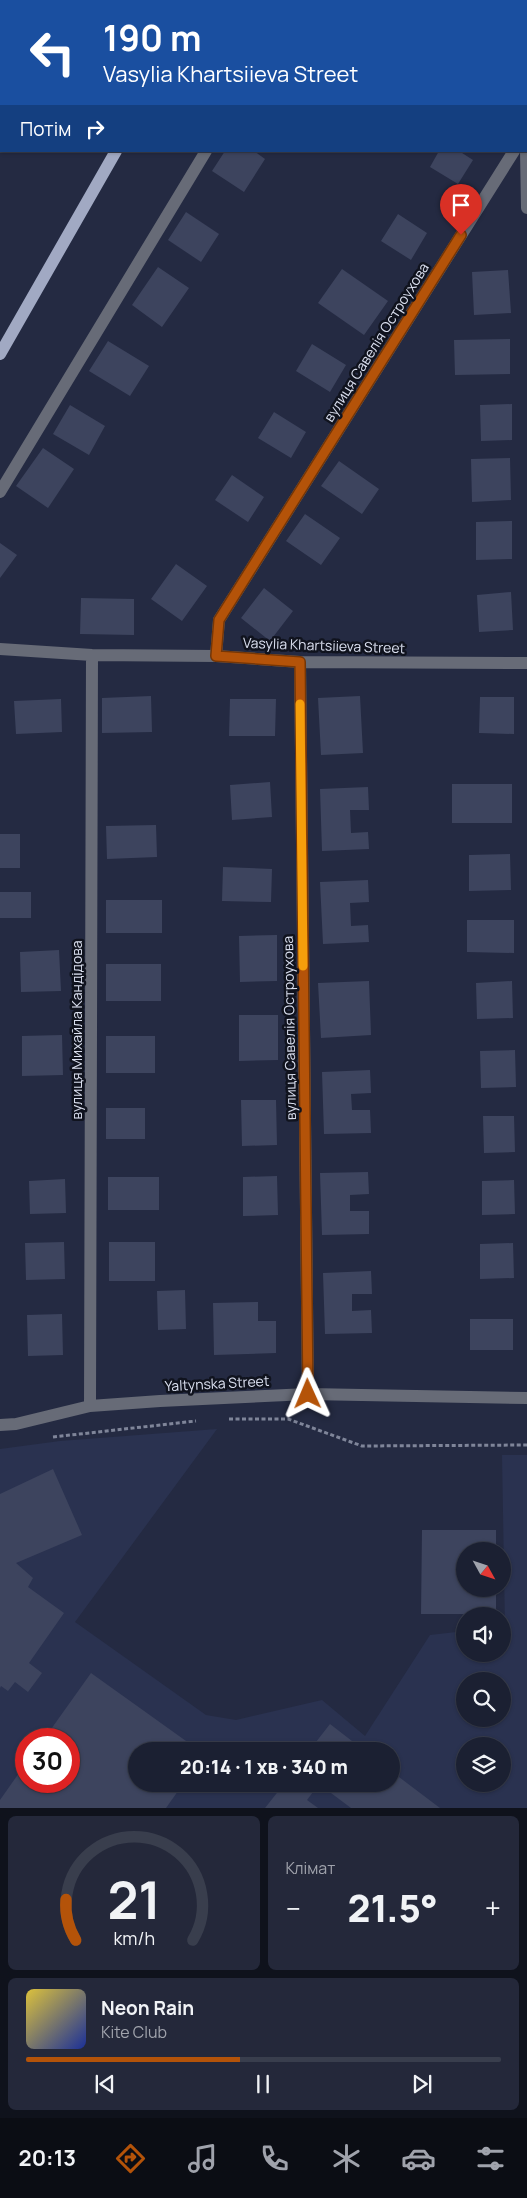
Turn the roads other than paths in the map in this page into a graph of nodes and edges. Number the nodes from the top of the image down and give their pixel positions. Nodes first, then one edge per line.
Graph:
1 (115, 152) edge
2 (205, 152) edge
3 (513, 152) edge
4 (526, 152) edge
5 (527, 208) edge
6 (0, 354) edge
7 (0, 492) edge
8 (0, 649) edge
9 (92, 655) junction
10 (216, 656) junction
11 (300, 662) junction
12 (527, 663) edge
13 (308, 1394) junction
14 (527, 1398) edge
15 (90, 1406) junction
16 (0, 1424) edge

1 - 6 main road
2 - 7 street
3 - 10 street, вулиця Савелія Остроухова
4 - 5 street
8 - 9 street, Vasylia Khartsiieva Street
9 - 10 street, Vasylia Khartsiieva Street
9 - 15 street, вулиця Михайла Кандідова
10 - 11 street, Vasylia Khartsiieva Street
11 - 12 street, Vasylia Khartsiieva Street
11 - 13 street, вулиця Савелія Остроухова
13 - 14 street, Yaltynska Street
13 - 15 street, Yaltynska Street
15 - 16 street, Yaltynska Street

